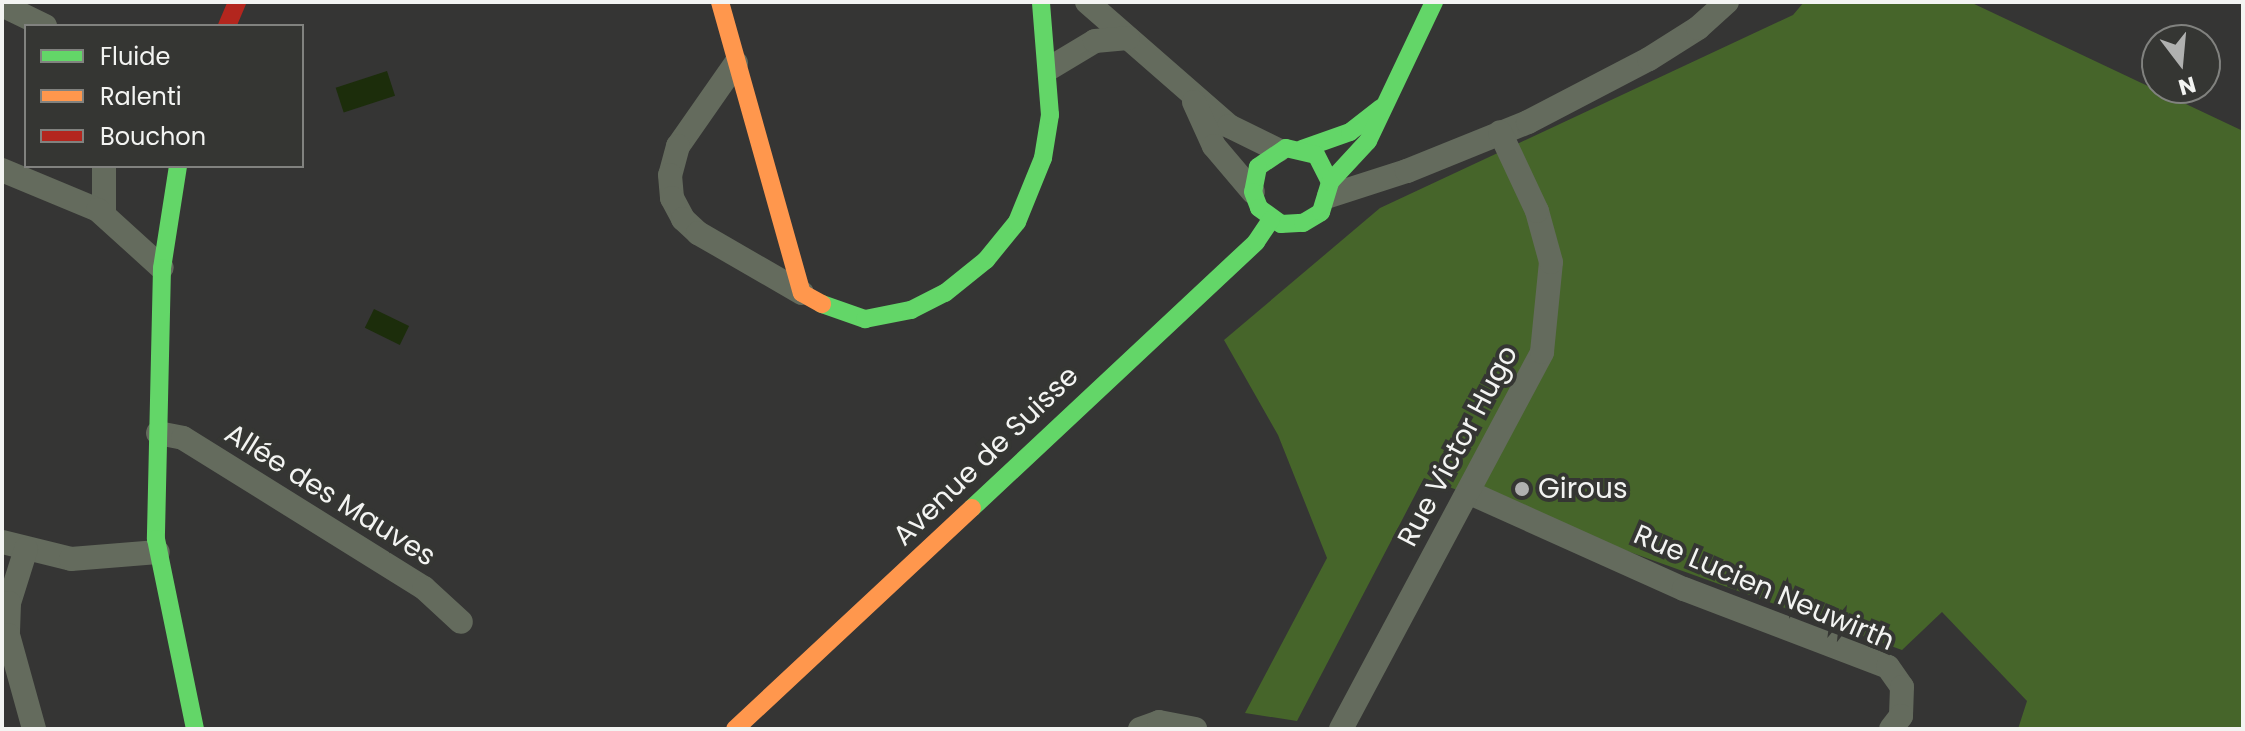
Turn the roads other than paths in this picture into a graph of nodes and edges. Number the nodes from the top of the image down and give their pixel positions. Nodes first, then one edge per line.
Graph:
1 (237, 2) edge
2 (720, 2) edge
3 (1041, 2) edge
4 (1087, 2) edge
5 (1434, 2) edge
6 (1727, 2) edge
7 (2, 5) edge
8 (41, 24) edge
9 (228, 24) edge
10 (1128, 38) junction
11 (736, 63) junction
12 (1050, 68) junction
13 (1191, 96) junction
14 (1384, 106) junction
15 (1500, 132) junction
16 (1290, 149) junction
17 (104, 168) edge
18 (178, 168) edge
19 (2, 170) edge
20 (1330, 189) junction
21 (1253, 192) junction
22 (104, 214) junction
23 (1271, 220) junction
24 (162, 268) junction
25 (802, 293) junction
26 (158, 442) junction
27 (1470, 493) junction
28 (2, 542) edge
29 (141, 546) junction
30 (26, 549) junction
31 (149, 607) dead end
32 (461, 622) dead end
33 (183, 677) junction
34 (34, 729) edge
35 (195, 729) edge
36 (735, 729) edge
37 (1140, 729) edge
38 (1195, 729) edge
39 (1341, 729) edge
40 (1891, 729) edge

1 - 9 street
2 - 11 street
3 - 12 street
4 - 10 street
5 - 14 street
6 - 15 street
7 - 8 street
10 - 12 street
10 - 13 street
11 - 25 street
11 - 25 street
12 - 25 street
13 - 16 street
13 - 21 street
14 - 16 street
14 - 20 street
15 - 20 street
15 - 27 street, Rue Victor Hugo
16 - 20 street
16 - 21 street
17 - 22 street
18 - 24 street
19 - 22 street
20 - 23 street
21 - 23 street
22 - 24 street
23 - 36 street, Avenue de Suisse
24 - 26 street
26 - 29 street
26 - 29 street
26 - 32 street, Allée des Mauves
27 - 39 street, Rue Victor Hugo
27 - 40 street, Rue Lucien Neuwirth
28 - 30 street
29 - 30 street
29 - 33 street
30 - 34 street
31 - 33 street
33 - 35 street
37 - 38 street

